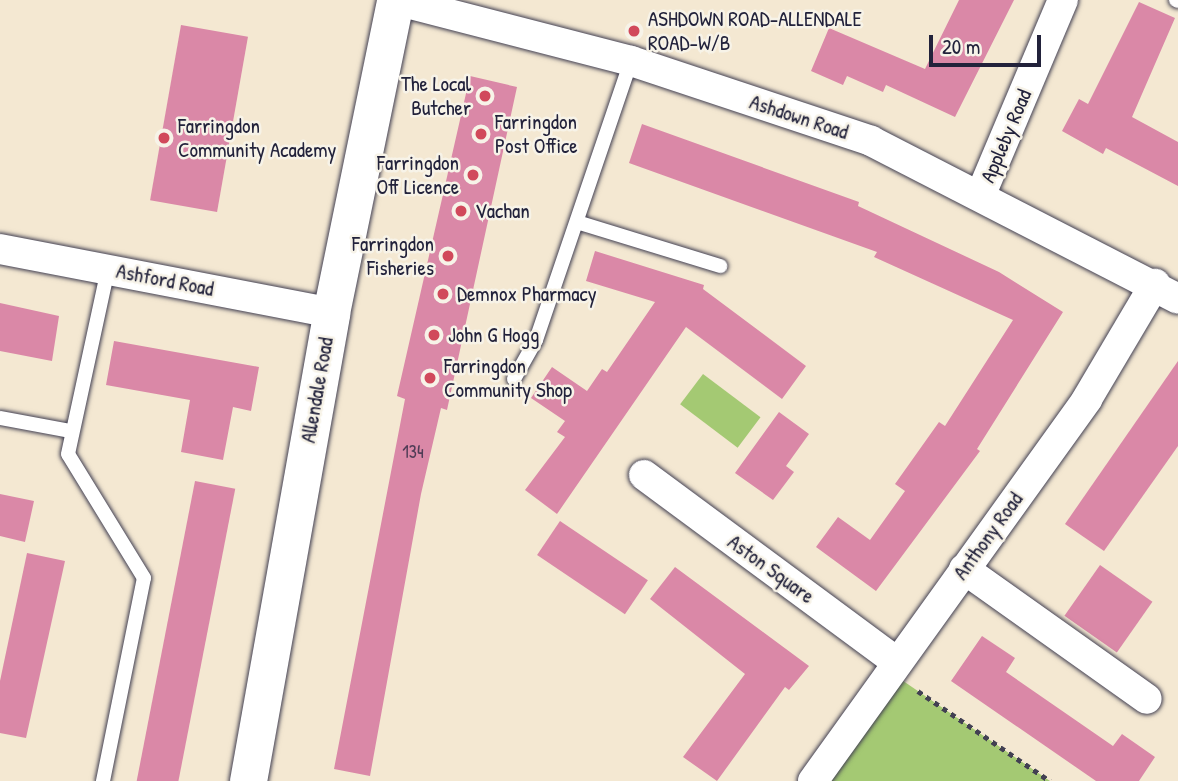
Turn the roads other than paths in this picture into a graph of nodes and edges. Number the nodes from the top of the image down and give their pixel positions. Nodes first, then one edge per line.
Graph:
1 (395, 0) edge
2 (1063, 0) edge
3 (631, 61) junction
4 (981, 194) junction
5 (577, 222) junction
6 (0, 249) edge
7 (720, 266) dead end
8 (108, 269) junction
9 (1166, 292) edge
10 (331, 313) junction
11 (513, 379) dead end
12 (0, 418) edge
13 (71, 431) junction
14 (644, 475) dead end
15 (964, 569) junction
16 (893, 667) junction
17 (1147, 699) dead end
18 (103, 781) edge
19 (248, 781) edge
20 (813, 781) edge

1 - 3 street, Ashdown Road
1 - 10 street, Allendale Road
2 - 4 street, Appleby Road
3 - 4 street, Ashdown Road
3 - 5 lane
4 - 9 street, Ashdown Road
5 - 7 lane
5 - 11 lane
6 - 8 street, Ashford Road
8 - 10 street, Ashford Road
8 - 13 lane
9 - 15 street, Anthony Road
10 - 19 street, Allendale Road
12 - 13 lane
13 - 18 lane
14 - 16 street, Aston Square
15 - 16 street, Anthony Road
15 - 17 street
16 - 20 street, Anthony Road

